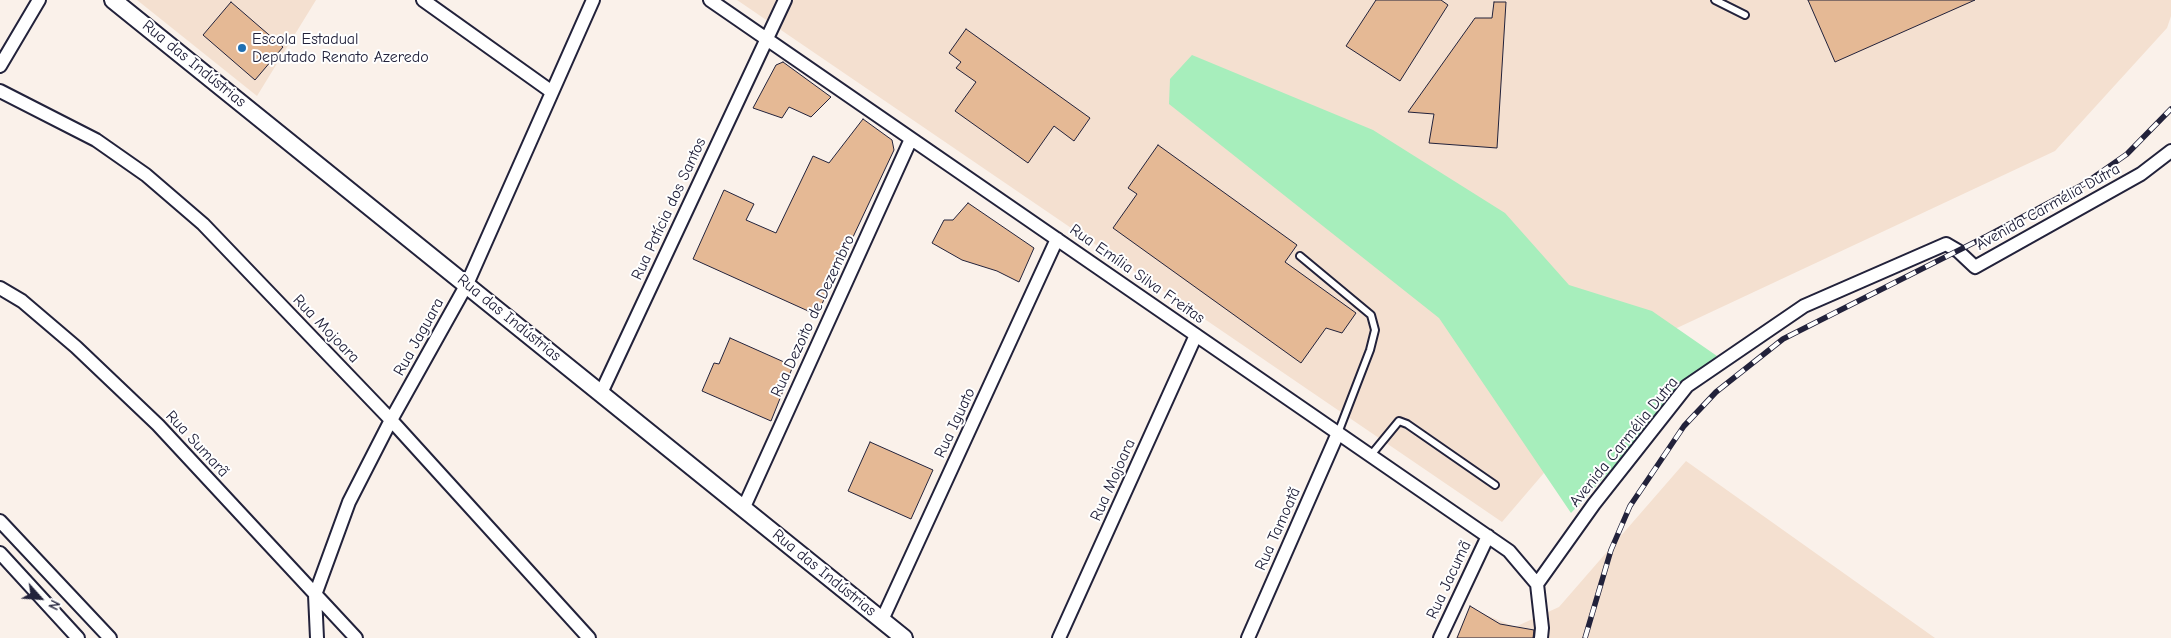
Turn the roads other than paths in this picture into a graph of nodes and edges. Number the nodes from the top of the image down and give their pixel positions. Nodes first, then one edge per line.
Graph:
1 (39, 0) edge
2 (113, 0) edge
3 (423, 0) edge
4 (593, 0) edge
5 (710, 0) edge
6 (786, 0) edge
7 (1715, 0) edge
8 (1745, 15) dead end
9 (766, 38) junction
10 (0, 66) edge
11 (0, 91) edge
12 (552, 92) junction
13 (911, 138) junction
14 (2171, 151) edge
15 (1056, 238) junction
16 (1300, 256) dead end
17 (467, 284) junction
18 (0, 288) edge
19 (1196, 335) junction
20 (601, 392) junction
21 (390, 420) junction
22 (1338, 433) junction
23 (1371, 455) junction
24 (1495, 485) dead end
25 (744, 507) junction
26 (0, 521) edge
27 (1488, 536) junction
28 (0, 553) edge
29 (1537, 584) junction
30 (315, 595) junction
31 (882, 620) junction
32 (78, 638) edge
33 (110, 638) edge
34 (317, 638) edge
35 (356, 638) edge
36 (589, 638) edge
37 (904, 638) edge
38 (1059, 638) edge
39 (1248, 638) edge
40 (1440, 638) edge
41 (1541, 638) edge

1 - 10 street
2 - 17 street, Rua das Indústrias
3 - 12 street
4 - 12 street, Rua Jaguara
5 - 9 street, Rua Emília Silva Freitas
6 - 9 street, Rua Patícia dos Santos
7 - 8 lane
9 - 13 street, Rua Emília Silva Freitas
9 - 20 street, Rua Patícia dos Santos
11 - 21 street, Rua Mojoara
12 - 17 street, Rua Jaguara
13 - 15 street, Rua Emília Silva Freitas
13 - 25 street, Rua Dezoito de Dezembro
14 - 29 street, Avenida Carmélia Dutra
15 - 19 street, Rua Emília Silva Freitas
15 - 31 street, Rua Iguato
16 - 22 lane
17 - 20 street, Rua das Indústrias
17 - 21 street, Rua Jaguara
18 - 30 street, Rua Sumarã
19 - 22 street, Rua Emília Silva Freitas
19 - 38 street, Rua Mojoara
20 - 25 street, Rua das Indústrias
21 - 30 street, Rua Jaguara
21 - 36 street, Rua Mojoara
22 - 23 street, Rua Emília Silva Freitas
22 - 39 street, Rua Tamoatã
23 - 24 lane
23 - 27 street, Rua Emília Silva Freitas
25 - 31 street, Rua das Indústrias
26 - 33 street
27 - 29 street, Rua Emília Silva Freitas
27 - 40 street, Rua Jacumã
28 - 32 street
29 - 41 street
30 - 34 street, Rua Jaguara
30 - 35 street, Rua Sumarã
31 - 37 street, Rua das Indústrias

